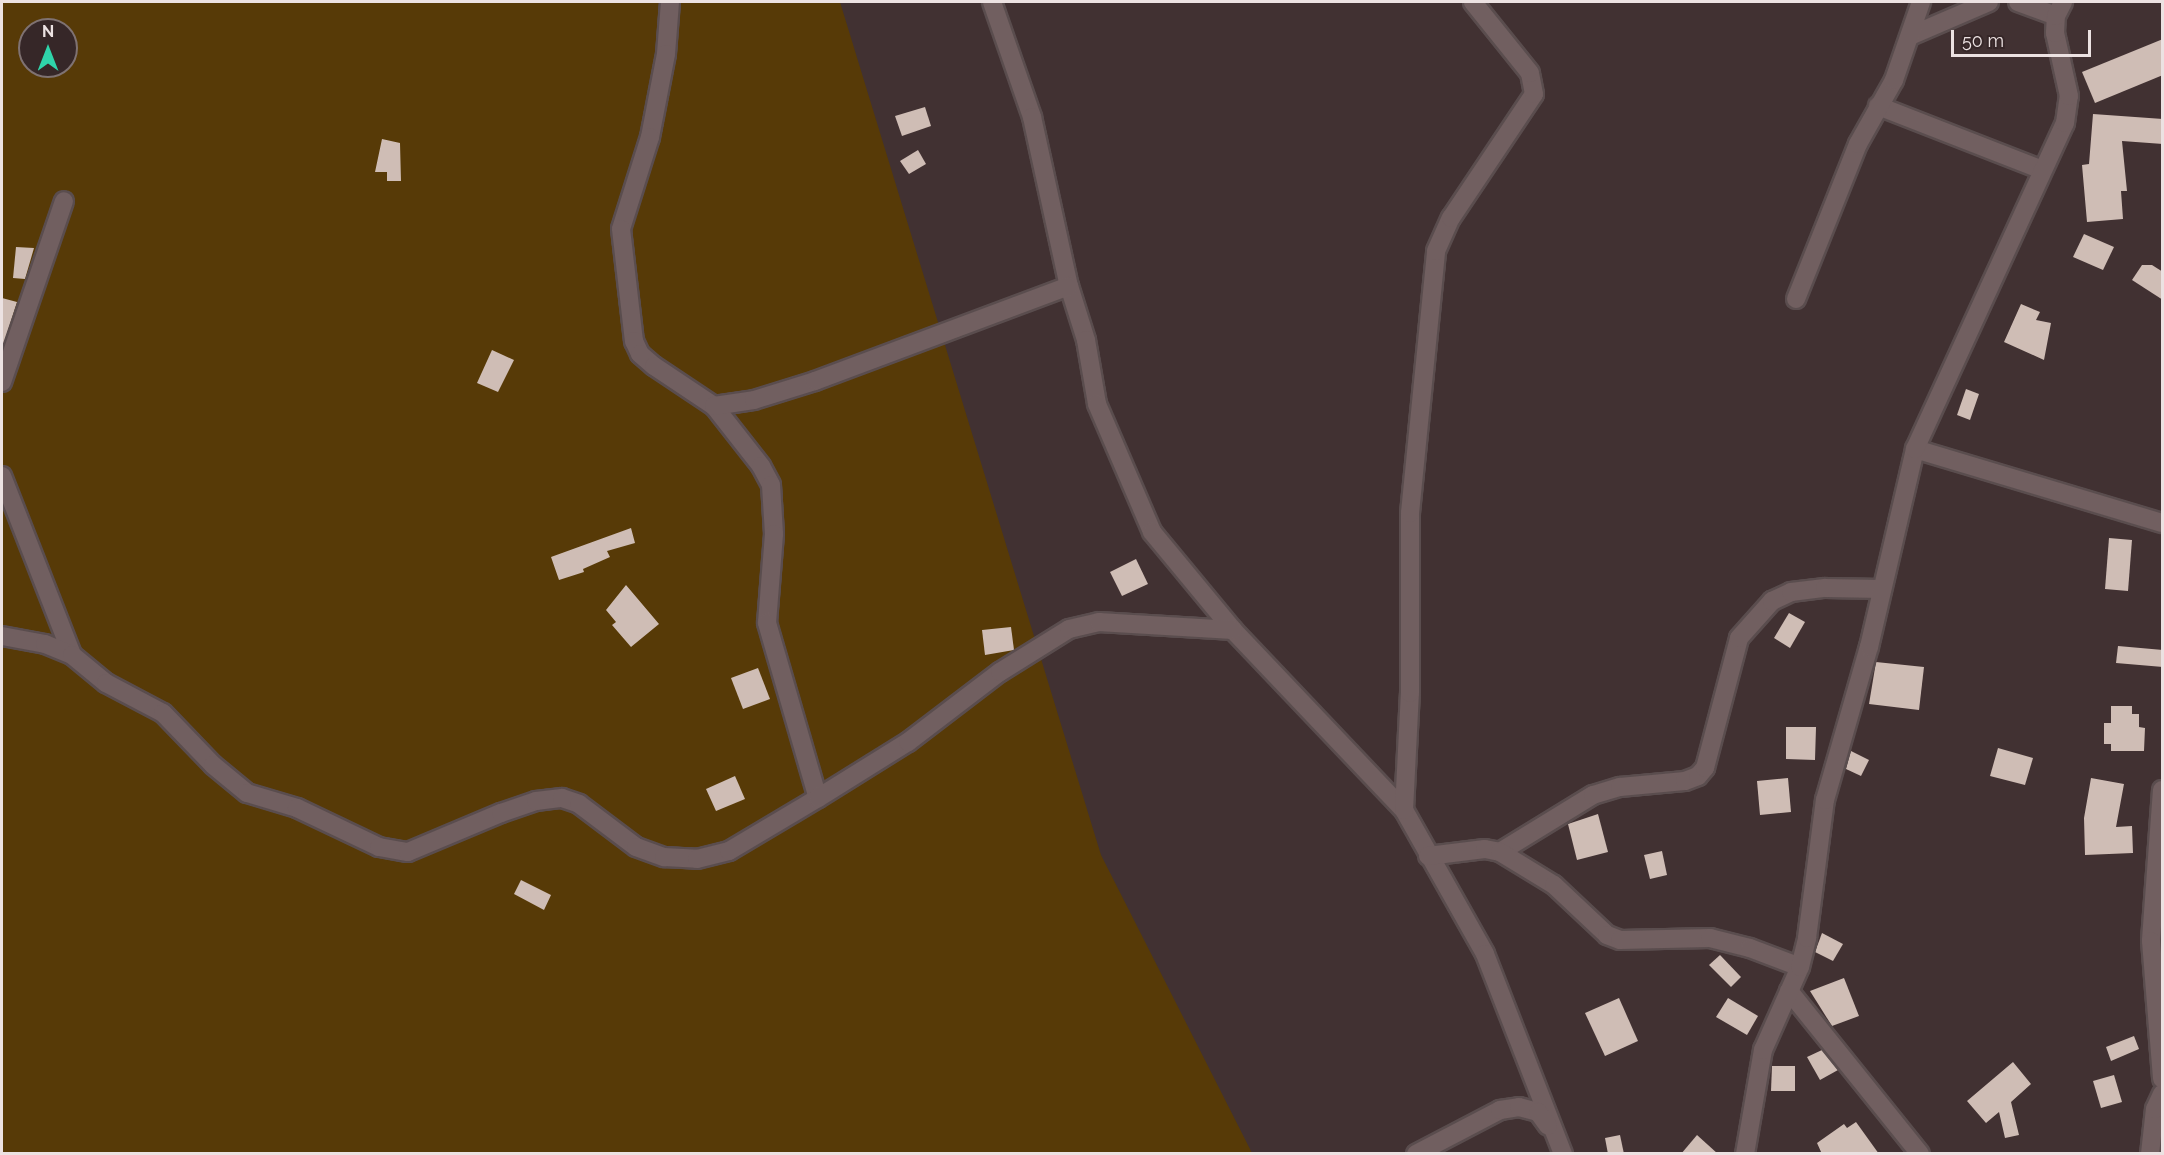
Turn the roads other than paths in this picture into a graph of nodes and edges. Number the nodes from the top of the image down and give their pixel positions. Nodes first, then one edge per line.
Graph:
1 (670, 2) edge
2 (992, 2) edge
3 (1473, 2) edge
4 (1921, 2) edge
5 (1989, 2) edge
6 (2018, 2) edge
7 (2060, 9) edge
8 (1910, 36) junction
9 (1878, 106) junction
10 (2042, 170) junction
11 (64, 201) dead end
12 (1069, 286) junction
13 (1796, 299) dead end
14 (2, 382) edge
15 (714, 406) junction
16 (1915, 449) junction
17 (2, 476) edge
18 (2163, 523) edge
19 (1882, 589) junction
20 (1233, 630) junction
21 (2, 636) edge
22 (72, 655) junction
23 (2163, 790) edge
24 (818, 798) junction
25 (1404, 810) junction
26 (1500, 852) junction
27 (1428, 856) junction
28 (1800, 967) junction
29 (1789, 991) junction
30 (2163, 1079) edge
31 (2163, 1094) edge
32 (1553, 1132) junction
33 (1416, 1154) edge
34 (1563, 1154) edge
35 (1745, 1154) edge
36 (1920, 1154) edge
37 (2150, 1154) edge

1 - 15 street
2 - 12 street
3 - 25 street
4 - 8 street
5 - 8 street
6 - 7 street
7 - 10 street
8 - 9 street
9 - 10 street
9 - 13 street
10 - 16 street
11 - 14 street
12 - 15 street
12 - 20 street
15 - 24 street
16 - 18 street
16 - 19 street
17 - 22 street
19 - 26 street
19 - 28 street
20 - 24 street
20 - 25 street
21 - 22 street
22 - 24 street
23 - 30 street
25 - 27 street
26 - 27 street
26 - 28 street
27 - 32 street
28 - 29 street
29 - 35 street
29 - 36 street
31 - 37 street
32 - 33 street
32 - 34 street

